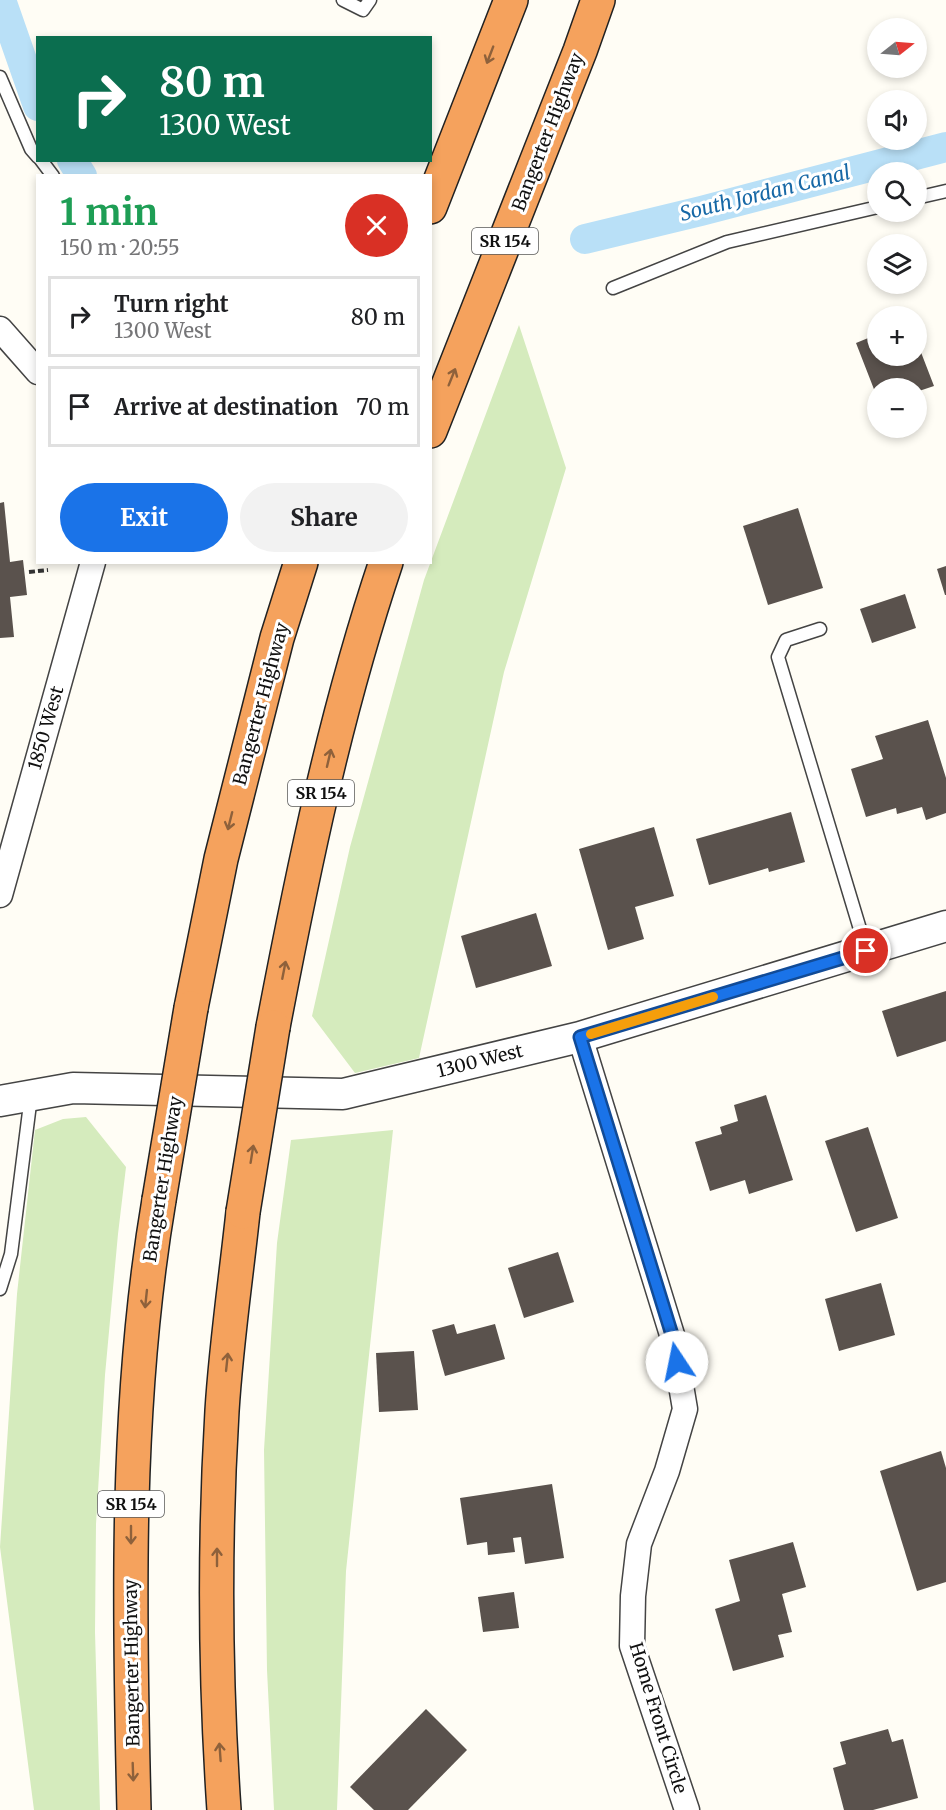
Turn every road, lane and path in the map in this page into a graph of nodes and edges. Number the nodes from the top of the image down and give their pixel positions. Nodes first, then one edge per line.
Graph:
1 (343, 0) edge
2 (370, 0) edge
3 (511, 0) edge
4 (598, 0) edge
5 (605, 0) edge
6 (580, 51) junction
7 (0, 77) edge
8 (36, 155) edge
9 (946, 191) edge
10 (927, 195) edge
11 (432, 202) edge
12 (867, 210) edge
13 (613, 288) dead end
14 (0, 329) edge
15 (36, 370) edge
16 (432, 426) edge
17 (92, 564) edge
18 (300, 564) edge
19 (385, 564) edge
20 (48, 570) dead end
21 (28, 572) dead end
22 (820, 629) dead end
23 (0, 895) edge
24 (946, 926) edge
25 (866, 951) junction
26 (580, 1037) junction
27 (31, 1095) junction
28 (0, 1101) edge
29 (0, 1289) edge
30 (134, 1810) edge
31 (224, 1810) edge
32 (687, 1810) edge

1 - 2 lane
3 -> 11 highway
4 - 6 highway, Bangerter Highway / SR 154
5 - 6 highway
16 -> 6 highway, Bangerter Highway / SR 154
7 - 8 lane
9 - 10 lane
12 - 13 lane
14 - 15 street
17 - 23 street, 1850 West
18 -> 30 highway, Bangerter Highway / SR 154, bridge
31 -> 19 highway, SR 154, bridge
20 - 21 path
22 - 25 lane
24 - 25 street, 1300 West
25 - 26 street, 1300 West
26 - 27 street, 1300 West
26 - 32 street, Home Front Circle
27 - 28 street, 1300 West
27 - 29 lane

